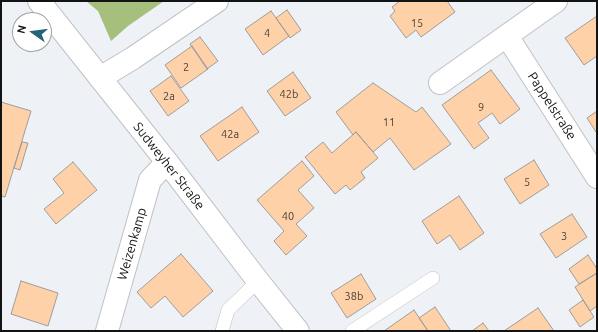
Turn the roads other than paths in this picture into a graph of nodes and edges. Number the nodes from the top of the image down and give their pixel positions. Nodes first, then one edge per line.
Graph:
1 (39, 1) edge
2 (217, 1) edge
3 (556, 1) edge
4 (507, 36) junction
5 (100, 78) junction
6 (440, 83) dead end
7 (167, 162) junction
8 (597, 177) edge
9 (433, 278) dead end
10 (258, 281) junction
11 (107, 331) edge
12 (222, 331) edge
13 (298, 331) edge
14 (352, 331) edge

1 - 5 street, Sudweyher Straße
2 - 5 street
3 - 4 street
4 - 6 street
4 - 8 street, Pappelstraße
5 - 7 street, Sudweyher Straße
7 - 10 street, Sudweyher Straße
7 - 11 street, Weizenkamp
9 - 14 lane
10 - 12 lane
10 - 13 street, Sudweyher Straße

